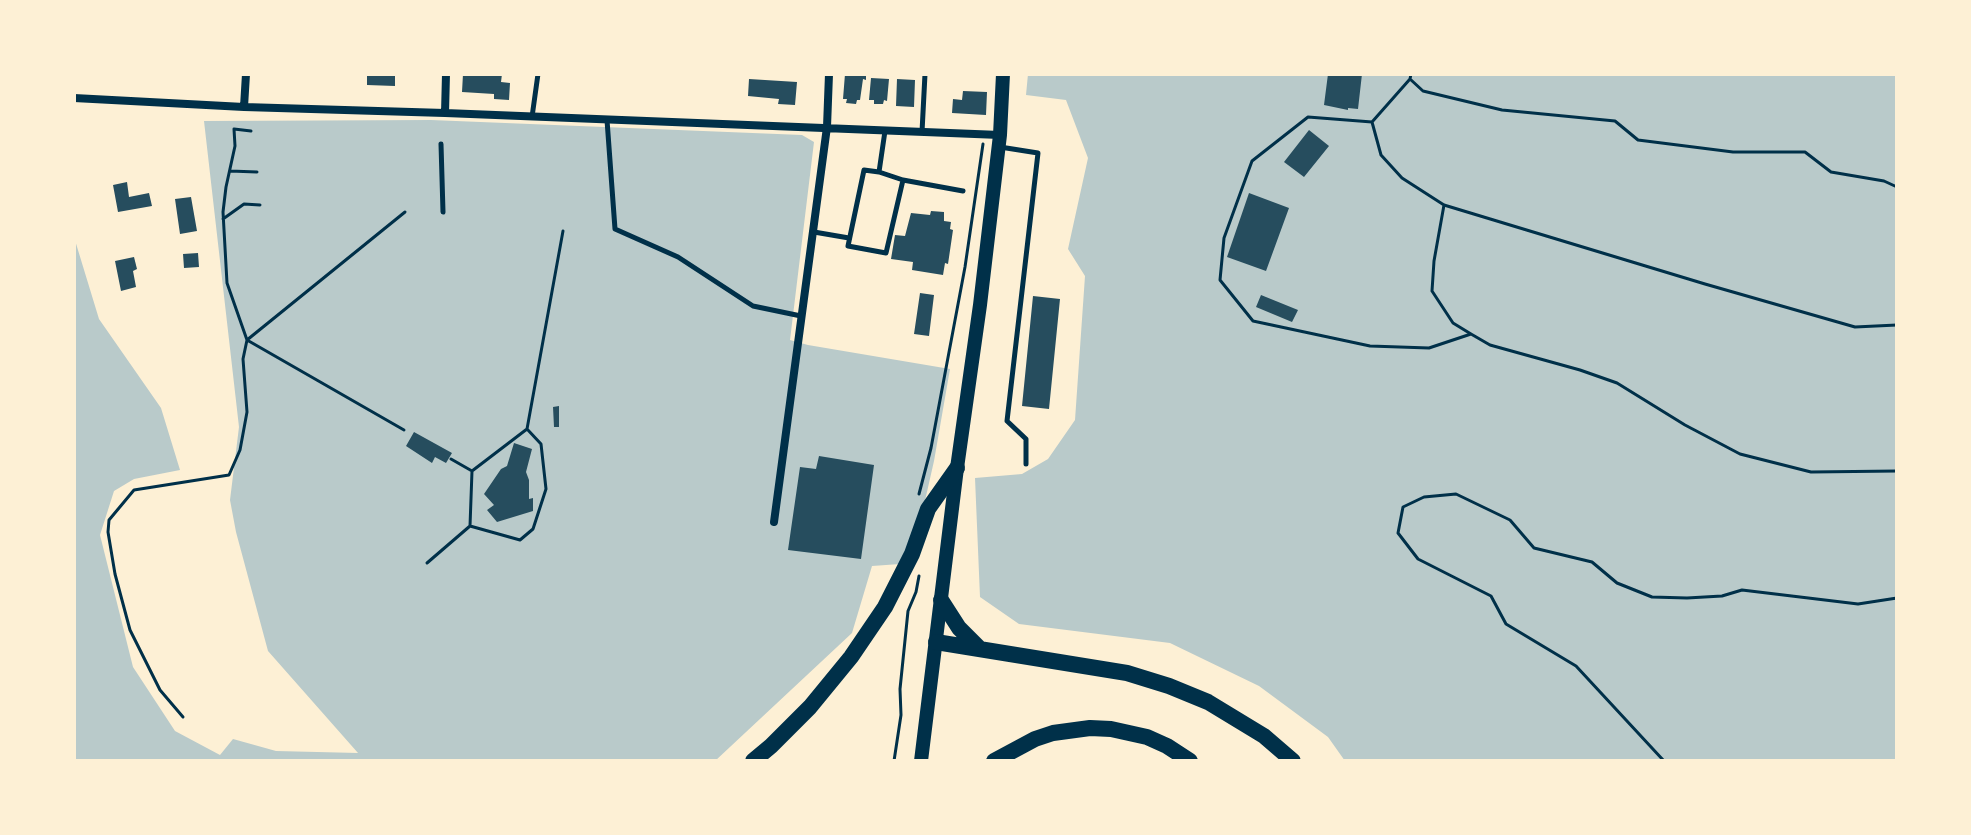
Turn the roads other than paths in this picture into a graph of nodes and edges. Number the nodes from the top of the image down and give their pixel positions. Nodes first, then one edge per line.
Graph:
1 (246, 74) edge
2 (446, 74) edge
3 (538, 74) edge
4 (829, 74) edge
5 (925, 74) edge
6 (1003, 74) edge
7 (74, 98) edge
8 (244, 107) junction
9 (445, 113) junction
10 (532, 117) junction
11 (607, 120) junction
12 (827, 127) junction
13 (886, 130) junction
14 (922, 132) junction
15 (999, 141) junction
16 (441, 144) dead end
17 (879, 172) junction
18 (903, 180) junction
19 (963, 191) dead end
20 (443, 212) dead end
21 (814, 232) junction
22 (849, 238) junction
23 (802, 316) junction
24 (1026, 464) dead end
25 (957, 468) junction
26 (774, 522) dead end
27 (941, 600) junction
28 (936, 642) junction
29 (980, 649) junction
30 (753, 761) edge
31 (921, 761) edge
32 (994, 761) edge
33 (1190, 761) edge
34 (1293, 761) edge

1 - 8 street
2 - 9 street
3 - 10 lane
4 - 12 street
5 - 14 lane
6 - 15 main road
7 - 8 street
8 - 9 street
9 - 10 street
10 - 11 street
11 - 12 street
11 - 23 lane
12 - 13 street
12 - 21 street
13 - 14 street
13 - 17 lane
14 - 15 street
15 - 24 lane
15 - 25 main road
16 - 20 lane
17 - 18 lane
17 - 22 lane
18 - 19 lane
18 - 22 lane
21 - 22 lane
21 - 23 street
23 - 26 street
25 - 27 main road
25 - 30 highway
27 - 28 main road
27 - 29 highway
28 - 29 highway
28 - 31 main road
29 - 34 highway
32 - 33 highway

